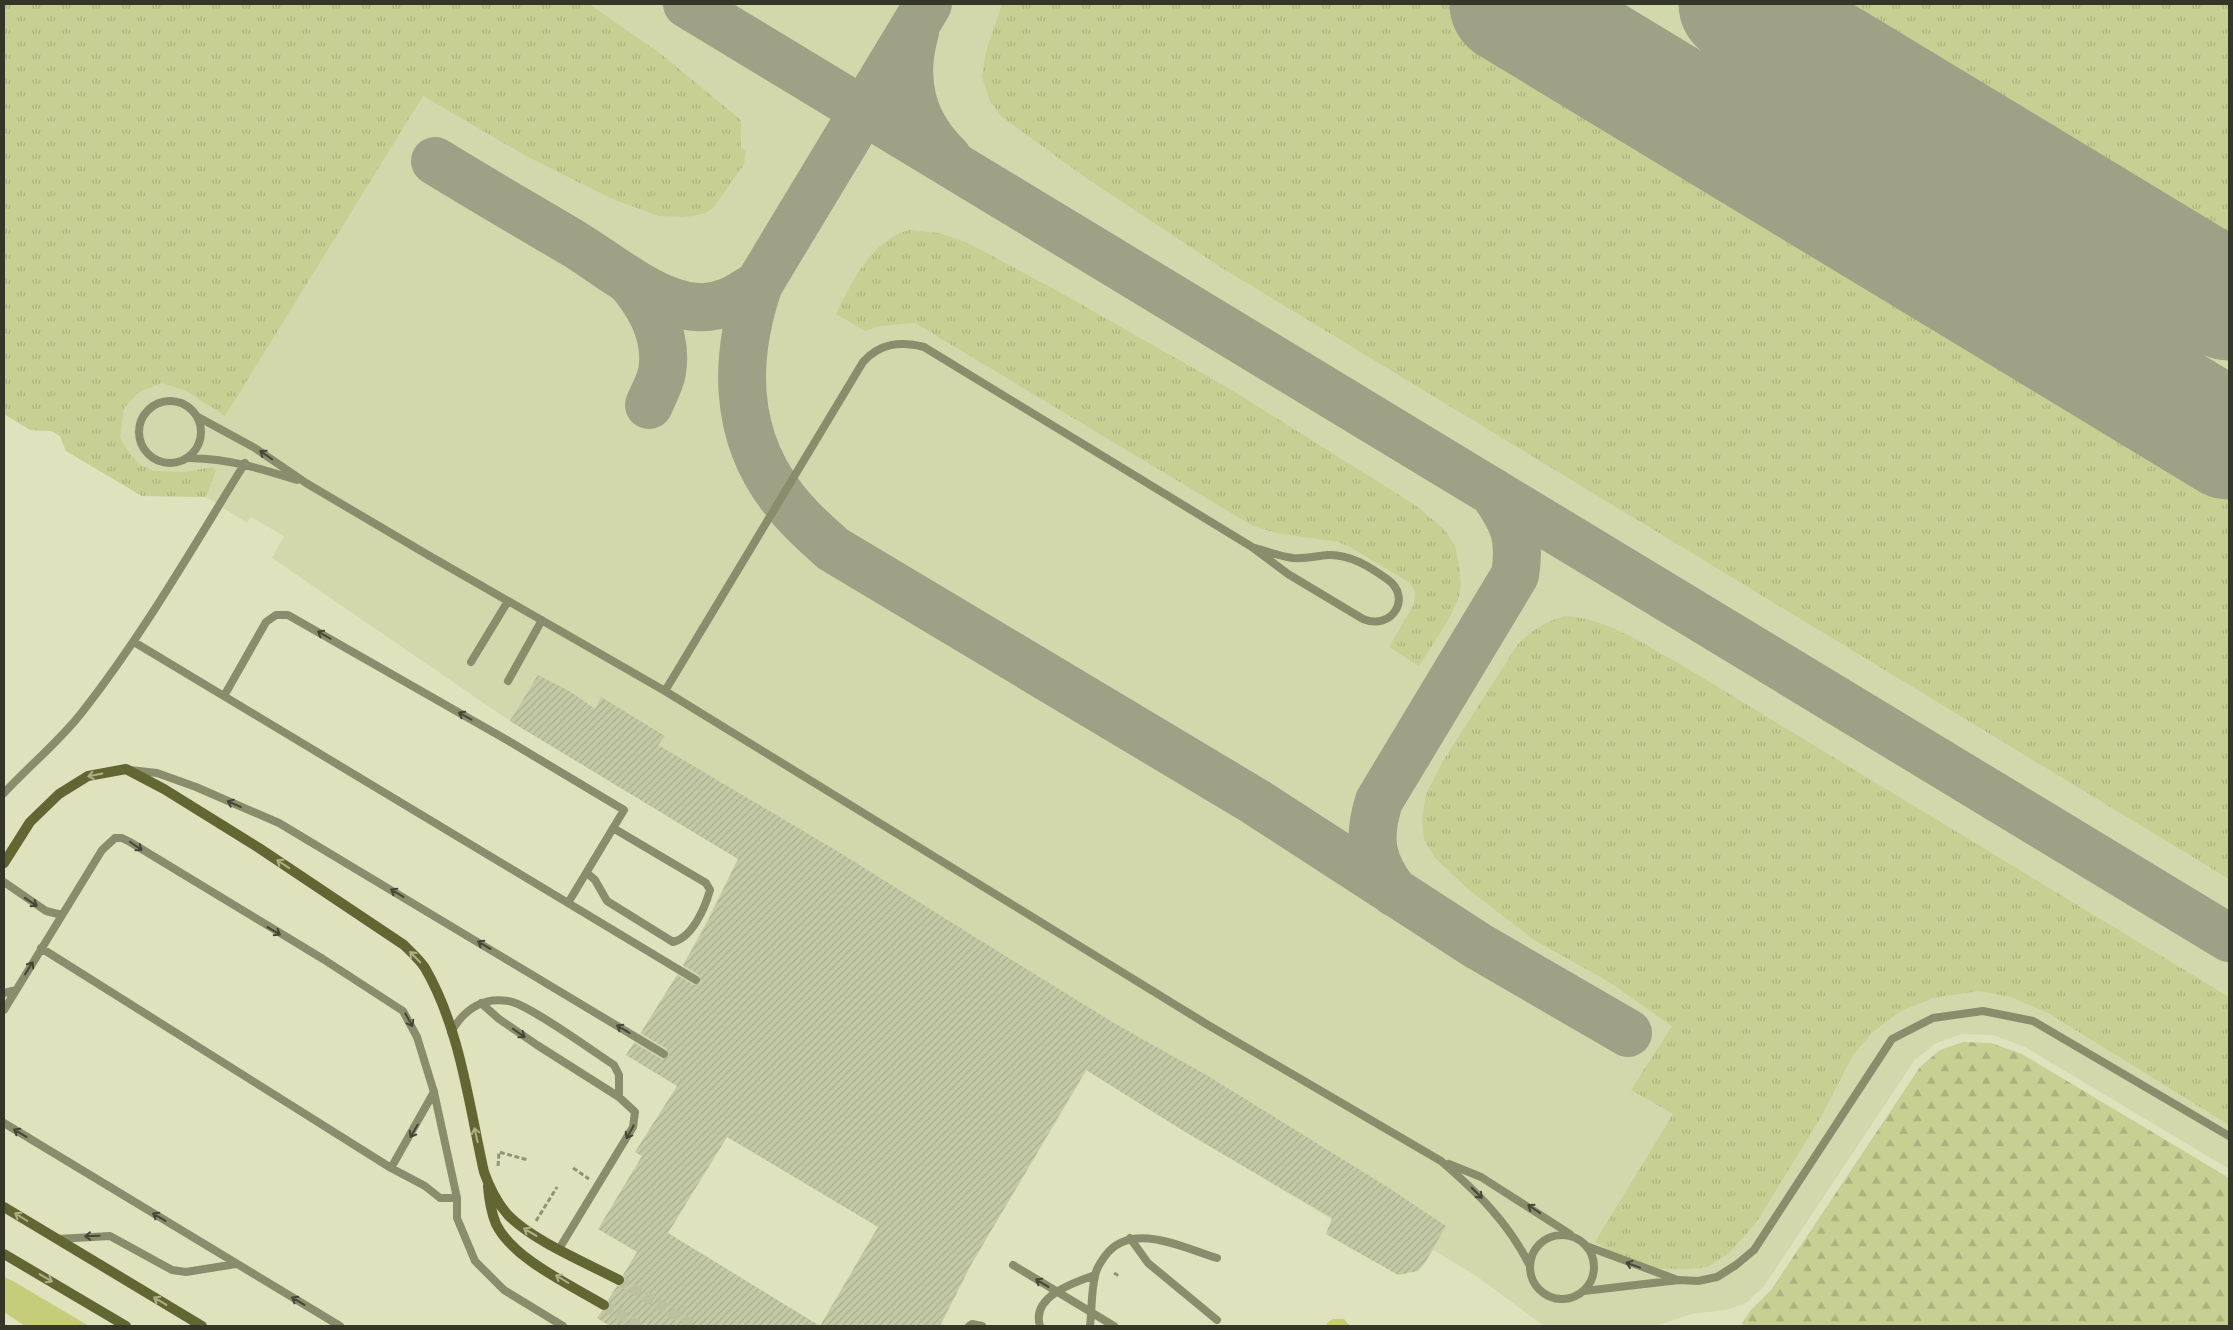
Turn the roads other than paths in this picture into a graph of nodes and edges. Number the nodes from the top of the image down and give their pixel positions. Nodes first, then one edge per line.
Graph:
1 (198, 417) junction
2 (190, 458) junction
3 (245, 463) junction
4 (306, 483) junction
5 (1252, 547) junction
6 (508, 601) junction
7 (542, 620) junction
8 (134, 642) junction
9 (471, 662) dead end
10 (508, 681) dead end
11 (666, 691) junction
12 (224, 696) junction
13 (126, 769) junction
14 (4, 793) edge
15 (613, 828) junction
16 (4, 863) edge
17 (587, 873) junction
18 (4, 882) edge
19 (568, 903) junction
20 (62, 915) junction
21 (42, 948) junction
22 (696, 980) dead end
23 (16, 990) junction
24 (4, 993) edge
25 (481, 1003) junction
26 (4, 1010) edge
27 (451, 1032) junction
28 (664, 1054) dead end
29 (434, 1092) junction
30 (619, 1097) junction
31 (4, 1123) edge
32 (2229, 1136) edge
33 (1440, 1161) junction
34 (391, 1168) junction
35 (488, 1183) junction
36 (457, 1198) junction
37 (4, 1207) edge
38 (1574, 1236) junction
39 (1130, 1238) junction
40 (56, 1239) junction
41 (1589, 1247) junction
42 (559, 1249) junction
43 (4, 1254) edge
44 (1216, 1258) dead end
45 (236, 1264) junction
46 (1013, 1265) dead end
47 (1530, 1266) junction
48 (1095, 1275) junction
49 (619, 1280) tunnel mouth
50 (1679, 1280) junction
51 (1584, 1291) junction
52 (604, 1305) tunnel mouth
53 (1217, 1320) dead end
54 (126, 1326) edge
55 (202, 1326) edge
56 (340, 1326) edge
57 (563, 1326) edge
58 (969, 1326) edge
59 (982, 1326) edge
60 (1040, 1326) edge
61 (1090, 1326) edge
62 (1114, 1326) edge

1 - 2 lane
1 - 2 lane
4 -> 1 lane
2 - 3 lane
3 - 4 lane
3 - 8 lane
4 - 6 lane
5 - 5 lane
5 - 11 lane
6 - 7 lane
6 - 9 lane
7 - 10 lane
7 - 11 lane
8 - 12 lane
8 - 14 lane
11 - 33 lane
15 -> 12 lane
12 - 19 lane
13 -> 16 main road
27 -> 13 main road
28 -> 13 lane
15 - 17 lane
15 - 17 lane
17 - 19 lane
18 -> 20 lane
19 - 22 lane
20 - 21 lane
20 -> 29 lane
23 -> 21 lane
21 - 34 lane
23 - 24 lane
23 - 26 lane
25 - 27 lane
25 -> 30 lane
25 - 30 lane
35 -> 27 main road
29 -> 34 lane
29 - 36 lane
30 -> 42 lane
45 -> 31 lane
32 - 50 lane
38 -> 33 lane
33 -> 47 lane
34 - 36 lane
42 -> 35 main road
52 -> 35 main road
36 - 57 lane
40 -> 37 main road
38 - 41 lane
38 - 47 lane
39 - 44 lane
39 - 48 lane
39 - 53 lane
45 -> 40 lane
55 -> 40 main road
50 -> 41 lane
41 - 51 lane
42 - 49 main road
43 -> 54 main road
56 -> 45 lane
62 -> 46 lane, bridge
47 - 51 lane
48 - 60 lane
48 - 61 lane
50 - 51 lane
58 - 59 lane

